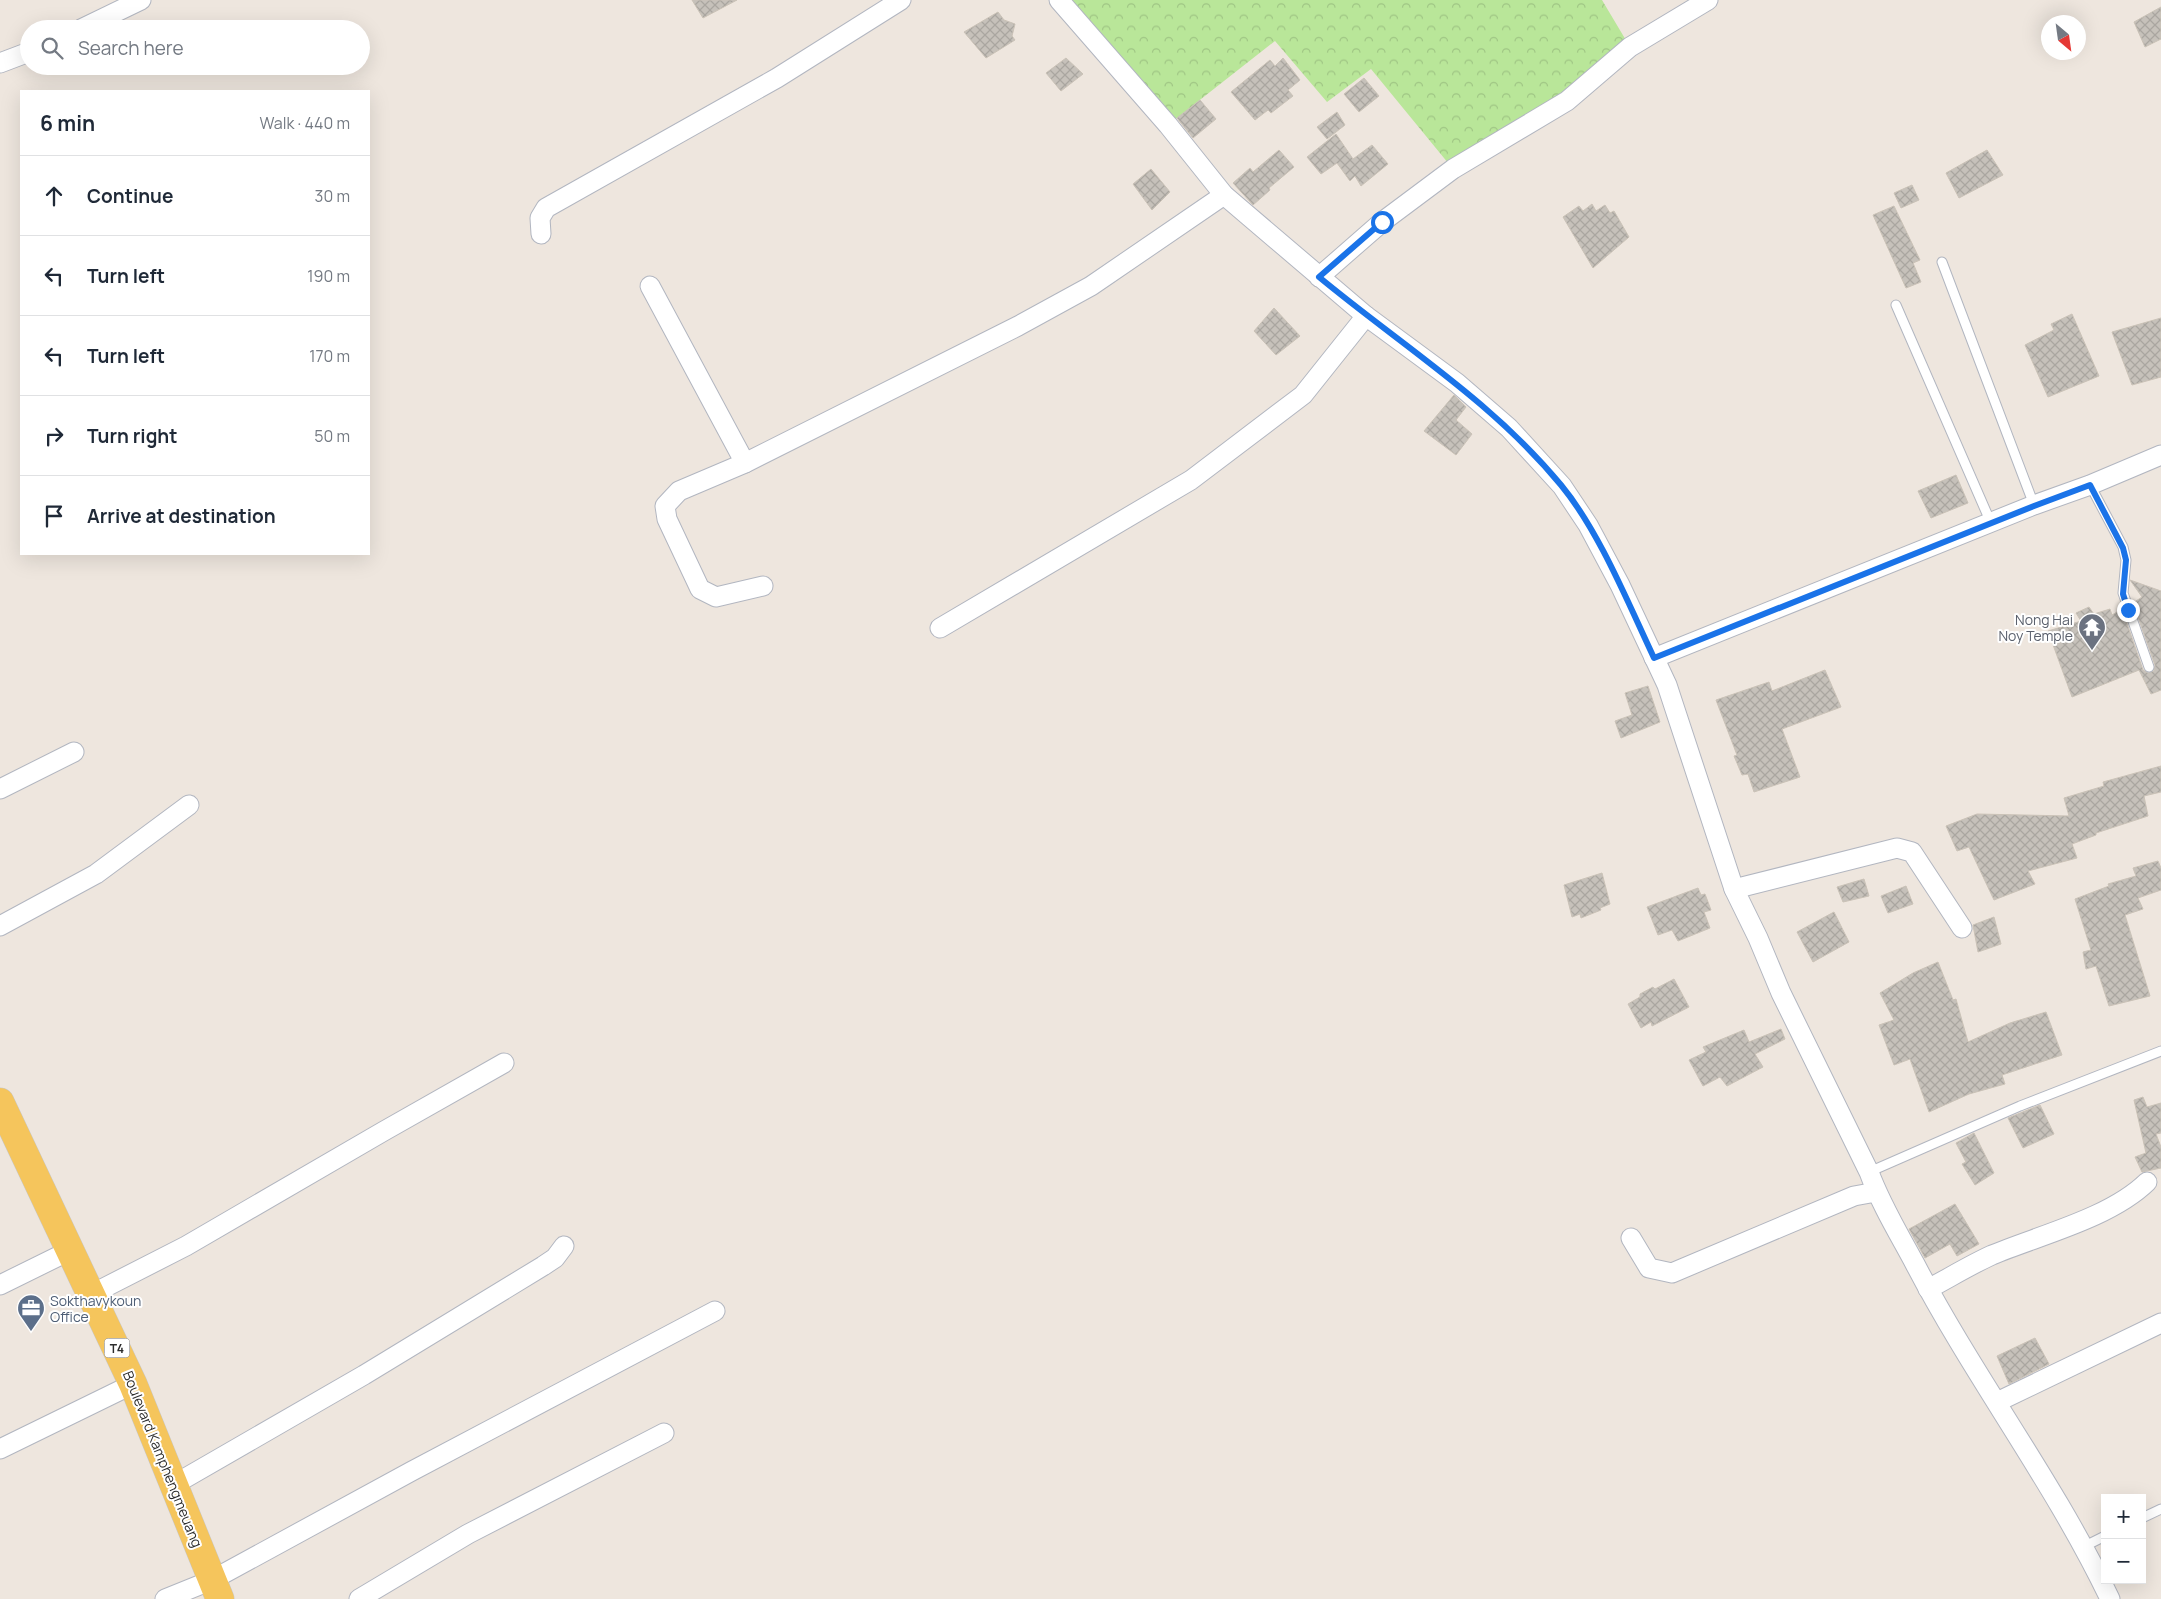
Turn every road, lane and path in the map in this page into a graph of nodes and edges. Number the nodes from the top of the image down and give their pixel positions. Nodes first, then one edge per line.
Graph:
1 (142, 0) edge
2 (900, 0) edge
3 (1058, 0) edge
4 (1708, 0) edge
5 (100, 20) edge
6 (20, 56) edge
7 (0, 64) edge
8 (1224, 195) junction
9 (541, 234) dead end
10 (1942, 262) dead end
11 (1319, 277) junction
12 (650, 286) dead end
13 (1896, 305) dead end
14 (1366, 316) junction
15 (2161, 455) edge
16 (745, 463) junction
17 (2090, 485) junction
18 (2034, 506) junction
19 (1991, 524) junction
20 (763, 586) dead end
21 (940, 628) dead end
22 (1654, 658) junction
23 (2149, 667) dead end
24 (74, 752) dead end
25 (0, 789) edge
26 (189, 805) dead end
27 (1734, 889) junction
28 (0, 926) edge
29 (1962, 928) dead end
30 (2161, 1051) edge
31 (504, 1063) dead end
32 (0, 1102) edge
33 (1870, 1172) junction
34 (2147, 1182) dead end
35 (1876, 1192) junction
36 (1631, 1238) dead end
37 (564, 1246) dead end
38 (69, 1251) junction
39 (0, 1285) edge
40 (1928, 1289) junction
41 (92, 1294) junction
42 (715, 1311) dead end
43 (2161, 1323) edge
44 (134, 1384) junction
45 (1997, 1402) junction
46 (664, 1433) dead end
47 (0, 1449) edge
48 (175, 1484) junction
49 (2161, 1509) edge
50 (2146, 1516) edge
51 (2101, 1538) edge
52 (2083, 1547) junction
53 (216, 1589) edge
54 (165, 1599) edge
55 (359, 1599) edge
56 (2110, 1599) edge

1 - 5 street
2 - 9 street
3 - 8 street
4 - 11 street
6 - 7 street
8 - 11 street
8 - 16 street
10 - 18 lane
11 - 14 street
12 - 16 street
13 - 19 lane
14 - 21 street
14 - 22 street
15 - 17 street
16 - 20 street
17 - 18 street
17 - 23 lane
18 - 19 street
19 - 22 street
22 - 27 street
24 - 25 street
26 - 28 street
27 - 29 street
27 - 33 street
30 - 33 lane
31 - 41 street
32 - 38 main road, Boulevard Kamphengmeuang / T4
33 - 35 street
34 - 40 street
35 - 36 street
35 - 40 street
37 - 48 street
38 - 39 street
38 - 41 main road, Boulevard Kamphengmeuang / T4
40 - 45 street
41 - 44 main road, Boulevard Kamphengmeuang / T4
42 - 53 street
43 - 45 street
44 - 47 street
44 - 48 main road, Boulevard Kamphengmeuang / T4
45 - 52 street
46 - 55 street
48 - 53 main road, Boulevard Kamphengmeuang / T4
49 - 50 lane
51 - 52 lane
52 - 56 street
53 - 54 street

